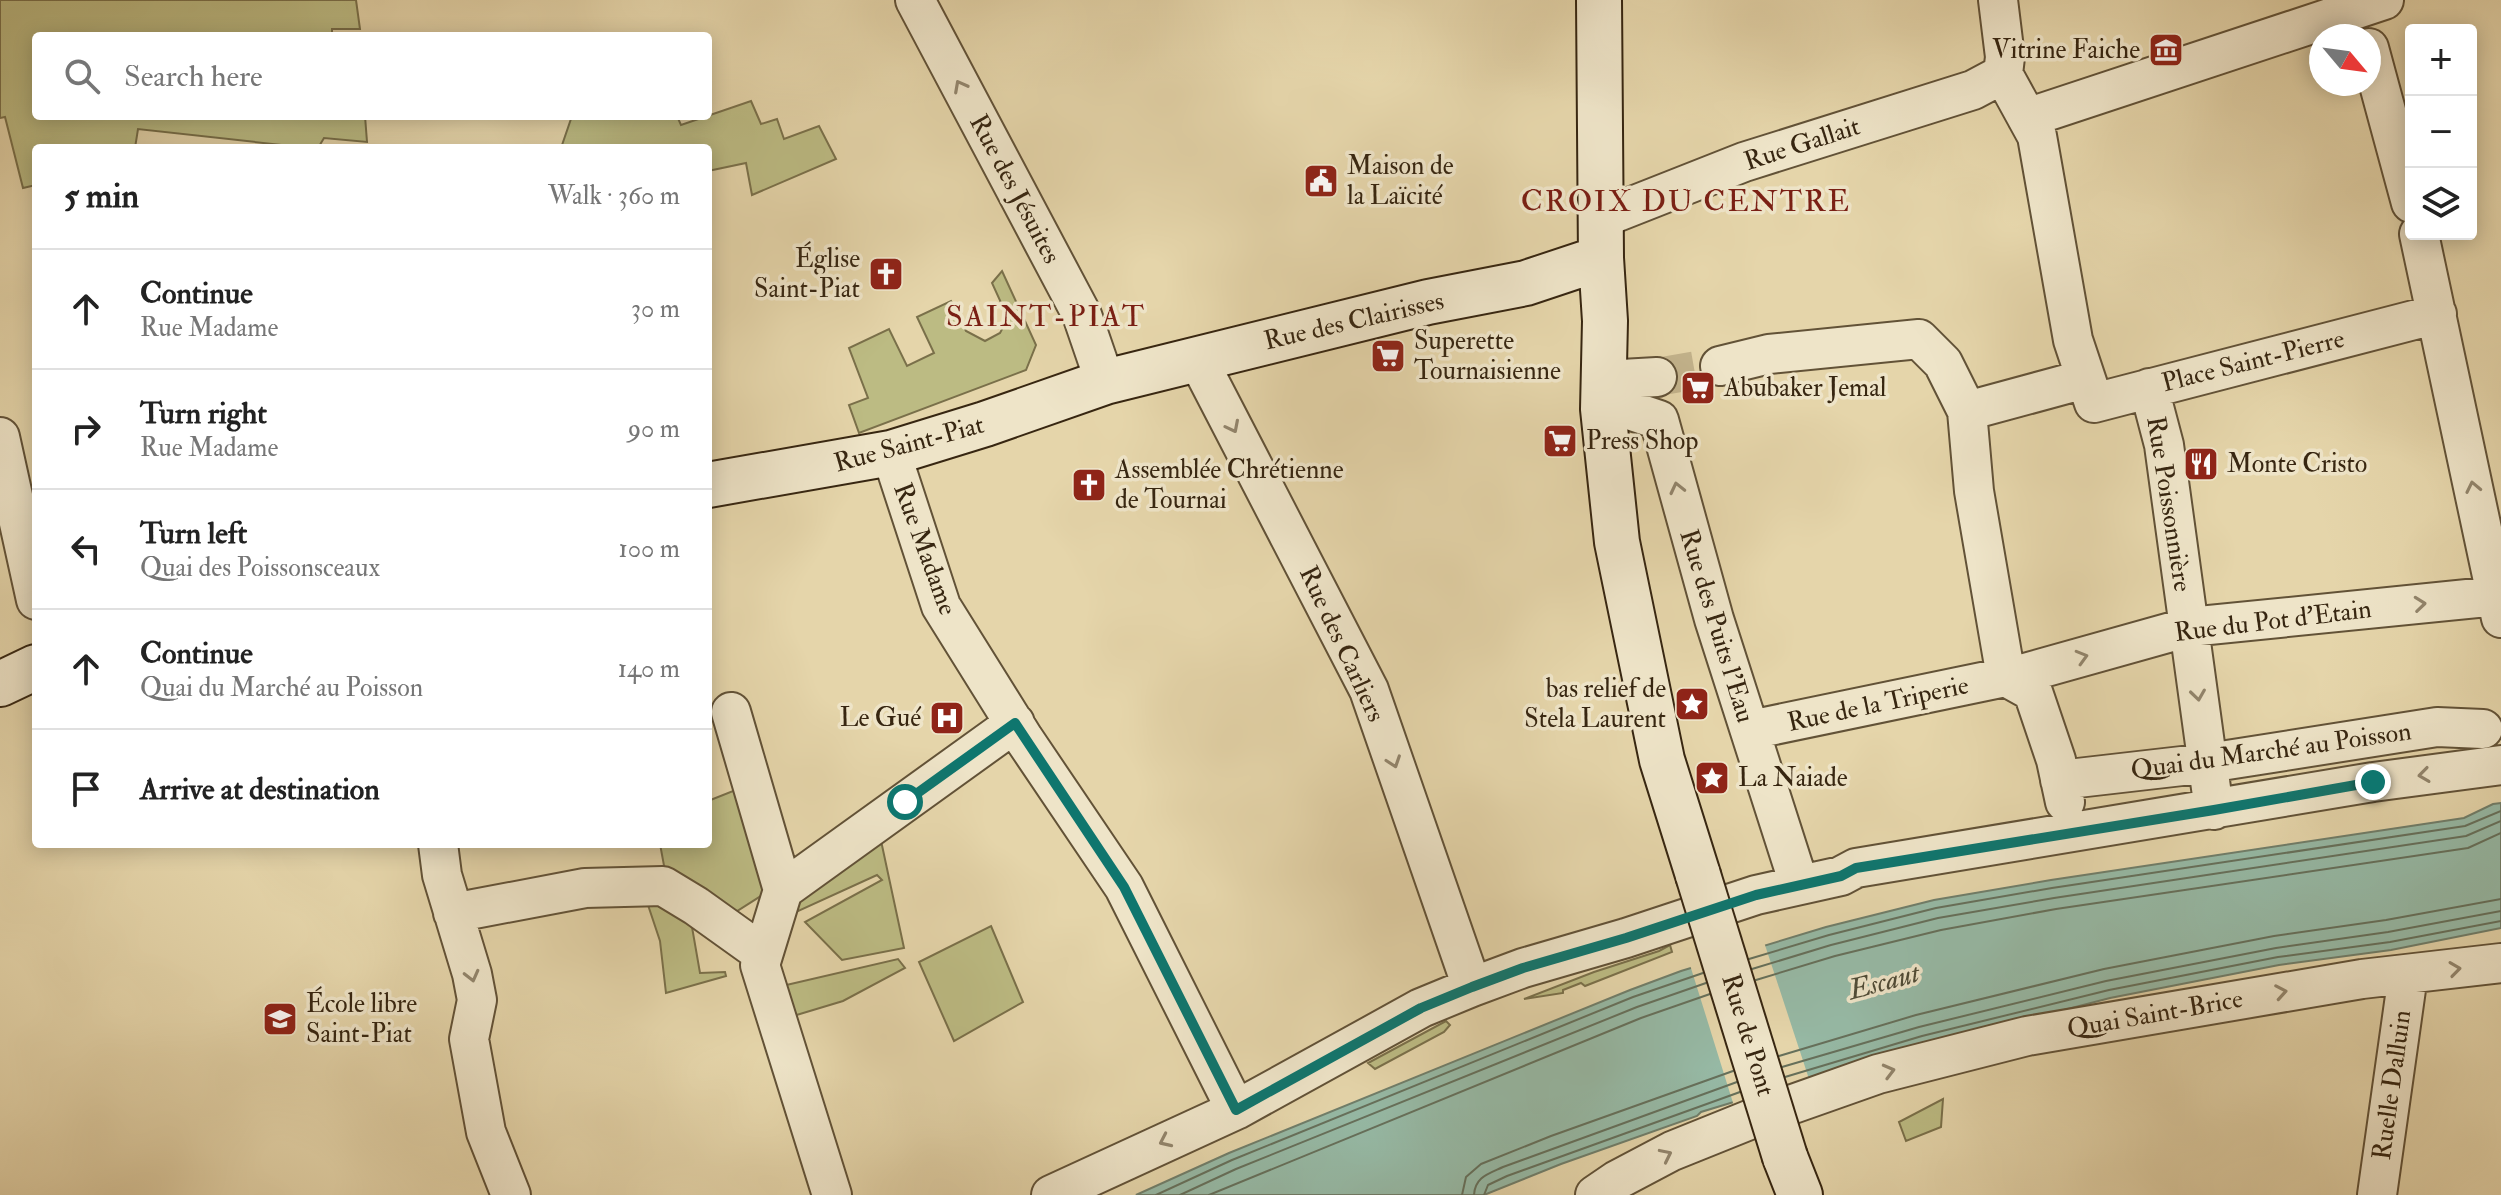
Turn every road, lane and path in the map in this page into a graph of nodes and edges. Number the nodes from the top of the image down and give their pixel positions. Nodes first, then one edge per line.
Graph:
1 (915, 0) edge
2 (1599, 0) edge
3 (1998, 0) edge
4 (2365, 11) edge
5 (2003, 74) junction
6 (2381, 92) edge
7 (2027, 118) junction
8 (2405, 181) edge
9 (1602, 238) junction
10 (2422, 244) edge
11 (2437, 314) junction
12 (1197, 358) junction
13 (1720, 366) tunnel mouth
14 (1657, 377) tunnel mouth
15 (2085, 379) junction
16 (1105, 382) junction
17 (2139, 390) junction
18 (1604, 395) junction
19 (1967, 411) junction
20 (0, 437) edge
21 (891, 453) junction
22 (712, 484) edge
23 (32, 582) edge
24 (2499, 607) edge
25 (2189, 627) junction
26 (32, 669) edge
27 (0, 684) edge
28 (2020, 684) junction
29 (731, 712) dead end
30 (1015, 723) junction
31 (2483, 729) dead end
32 (1750, 730) junction
33 (2208, 763) junction
34 (2501, 765) edge
35 (2060, 780) junction
36 (2214, 810) junction
37 (2069, 832) junction
38 (439, 848) edge
39 (1799, 884) junction
40 (783, 890) junction
41 (453, 913) junction
42 (763, 954) junction
43 (2501, 963) edge
44 (2408, 975) junction
45 (1472, 987) junction
46 (1236, 1110) junction
47 (1793, 1176) edge
48 (1598, 1194) edge
49 (511, 1195) edge
50 (832, 1195) edge
51 (1051, 1195) edge
52 (2377, 1195) edge

16 -> 1 street, Rue des Jésuites
2 - 9 street
3 - 5 street
4 - 7 street
5 - 7 street
5 - 9 street, Rue Gallait
6 - 8 street
7 - 15 street
9 - 12 street, Rue des Clairisses
9 - 18 street
10 - 11 street
11 - 17 street, Place Saint-Pierre
24 -> 11 street
12 - 16 street, Rue des Clairisses
12 -> 45 street, Rue des Carliers
13 - 19 street
14 - 18 street
15 - 17 street, Place Saint-Pierre
15 - 19 street
16 - 21 street, Rue Saint-Piat
17 - 25 street, Rue Poissonnière
32 -> 18 street, Rue des Puits l'Eau
18 - 47 street, Rue de Pont, bridge
19 - 28 street
20 - 23 street
21 - 22 street, Rue Saint-Piat
21 - 30 street, Rue Madame
25 -> 24 street, Rue du Pot d'Etain
28 -> 25 street, Rue du Pot d'Etain
25 -> 33 street, Rue Poissonnière
26 - 27 street
28 - 32 street, Rue de la Triperie
28 - 35 street
29 - 40 street
30 - 40 street
30 - 46 street, Rue Madame
31 - 33 street, Quai du Marché au Poisson
32 - 39 street, Rue des Puits l'Eau
33 - 35 street, Quai du Marché au Poisson
33 - 36 street, Rue Poissonnière
34 -> 36 street, Quai du Marché au Poisson
35 - 37 street
36 - 37 street, Quai du Marché au Poisson
37 - 39 street, Quai du Marché au Poisson
38 - 41 street
39 - 45 street, Quai du Marché au Poisson
40 - 42 street
41 - 42 street
41 -> 49 street
42 - 50 street
44 -> 43 street, Quai Saint-Brice
48 -> 44 street, Quai Saint-Brice
44 - 52 street, Ruelle Dalluin
45 - 46 street, Quai du Marché au Poisson
46 -> 51 street, Quai du Marché au Poisson

